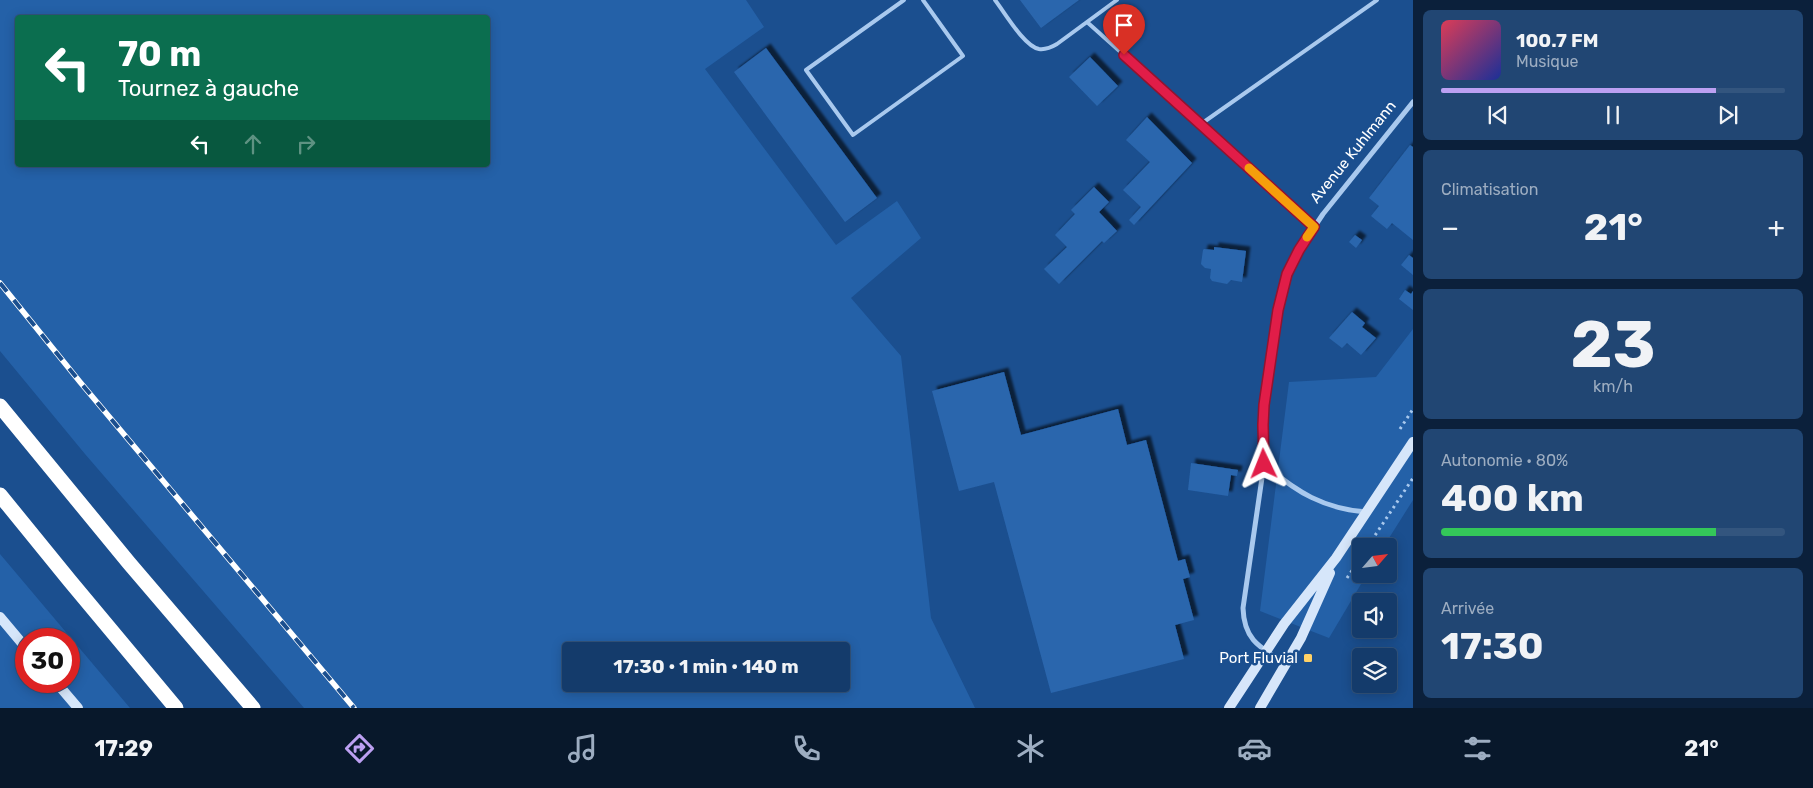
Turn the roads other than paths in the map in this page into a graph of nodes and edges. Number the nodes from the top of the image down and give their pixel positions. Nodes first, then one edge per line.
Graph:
1 (904, 0) edge
2 (923, 0) edge
3 (995, 0) edge
4 (1117, 0) edge
5 (1377, 0) edge
6 (1087, 22) junction
7 (1413, 102) edge
8 (1201, 124) junction
9 (1314, 227) junction
10 (0, 406) edge
11 (1413, 442) edge
12 (1264, 464) junction
13 (0, 495) edge
14 (1367, 512) junction
15 (1336, 558) junction
16 (0, 617) edge
17 (15, 635) edge
18 (1266, 651) junction
19 (1286, 665) junction
20 (65, 693) edge
21 (78, 708) edge
22 (176, 708) edge
23 (254, 708) edge
24 (1229, 708) edge
25 (1260, 708) edge

1 - 2 lane
3 - 6 lane
4 - 6 lane
5 - 8 lane
6 - 8 lane
7 - 9 street, Avenue Kuhlmann
8 - 9 lane
9 - 12 street, Avenue Kuhlmann
10 - 23 highway
11 - 14 street
12 - 14 street
12 - 18 street, Avenue Kuhlmann
13 - 22 highway
14 - 15 street
15 - 18 street
15 - 19 street
16 - 17 street
18 - 19 street, Avenue Kuhlmann
18 - 24 street
19 - 25 street
20 - 21 street

